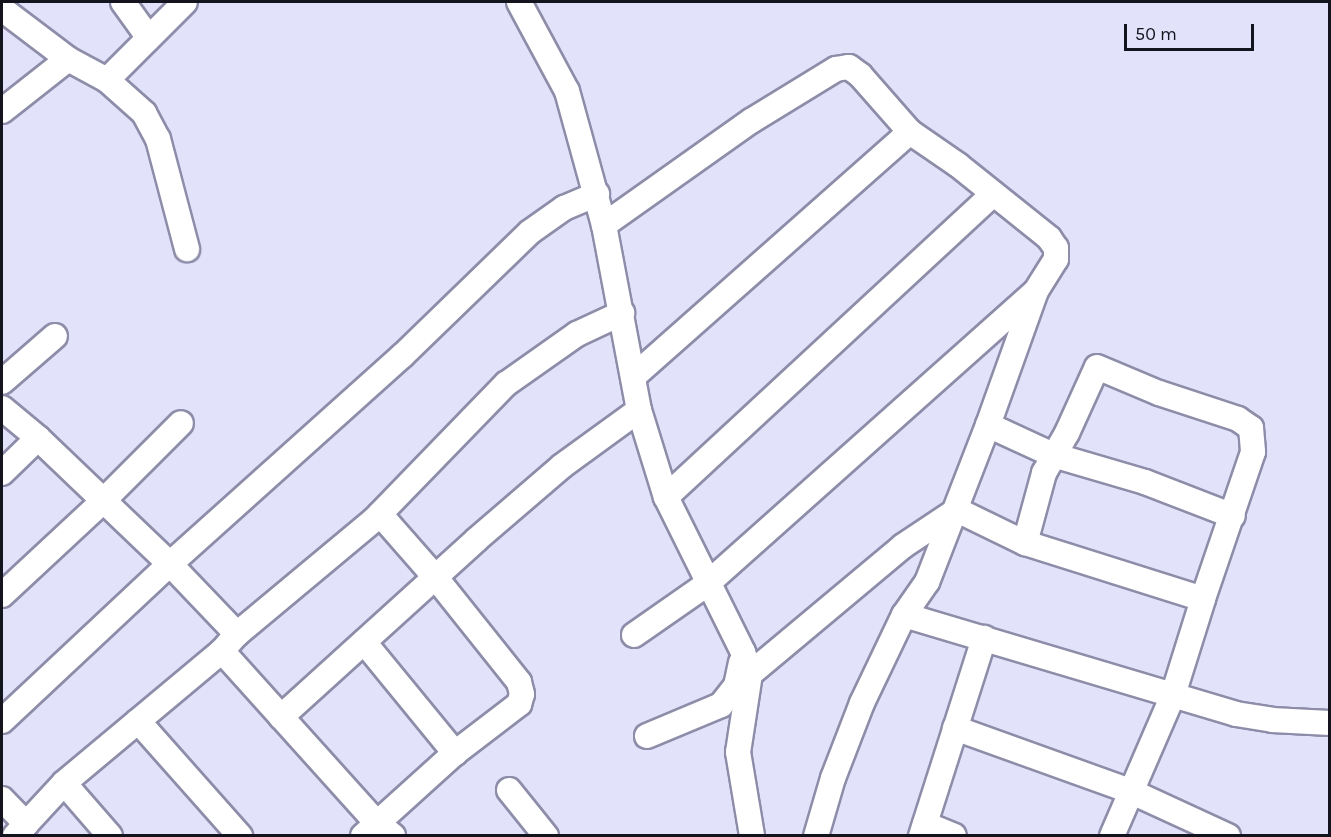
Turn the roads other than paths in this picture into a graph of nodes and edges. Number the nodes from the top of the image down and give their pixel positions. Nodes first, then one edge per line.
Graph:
1 (123, 2) edge
2 (185, 2) edge
3 (519, 2) edge
4 (2, 9) edge
5 (149, 38) junction
6 (68, 59) junction
7 (107, 80) junction
8 (2, 111) edge
9 (910, 132) junction
10 (597, 194) junction
11 (993, 194) junction
12 (604, 225) junction
13 (187, 249) dead end
14 (1036, 291) junction
15 (622, 313) junction
16 (54, 336) dead end
17 (633, 377) junction
18 (2, 382) edge
19 (2, 408) edge
20 (639, 410) junction
21 (181, 423) dead end
22 (988, 425) junction
23 (38, 438) junction
24 (1053, 455) junction
25 (2, 472) edge
26 (666, 497) junction
27 (103, 501) junction
28 (957, 510) junction
29 (380, 514) junction
30 (1233, 516) junction
31 (1025, 543) junction
32 (170, 564) junction
33 (436, 578) junction
34 (707, 584) junction
35 (2, 595) edge
36 (1203, 599) junction
37 (904, 615) junction
38 (633, 635) dead end
39 (984, 638) junction
40 (230, 642) junction
41 (364, 642) junction
42 (747, 663) junction
43 (1173, 695) junction
44 (281, 717) junction
45 (2, 721) edge
46 (138, 721) junction
47 (1329, 723) edge
48 (955, 728) junction
49 (647, 736) dead end
50 (454, 753) junction
51 (64, 783) junction
52 (510, 790) dead end
53 (1130, 791) junction
54 (2, 799) edge
55 (20, 830) edge
56 (923, 830) edge
57 (377, 831) edge
58 (110, 836) edge
59 (240, 836) edge
60 (546, 836) edge
61 (752, 836) edge
62 (816, 836) edge
63 (954, 836) edge
64 (1112, 836) edge
65 (1228, 836) edge

1 - 5 street
2 - 5 street
3 - 10 street
4 - 6 street
5 - 7 street
6 - 7 street
6 - 8 street
7 - 13 street
9 - 11 street
9 - 12 street
9 - 17 street
10 - 12 street
10 - 32 street
11 - 14 street
11 - 26 street
12 - 15 street
14 - 22 street
14 - 34 street
15 - 17 street
15 - 29 street
16 - 18 street
17 - 20 street
19 - 23 street
20 - 26 street
20 - 33 street
21 - 27 street
22 - 24 street
22 - 28 street
23 - 25 street
23 - 27 street
24 - 30 street
24 - 30 street
24 - 31 street
26 - 34 street
27 - 32 street
27 - 35 street
28 - 31 street
28 - 37 street
28 - 42 street
29 - 33 street
29 - 40 street
30 - 36 street
31 - 36 street
32 - 40 street
32 - 45 street
33 - 41 street
33 - 50 street
34 - 38 street
34 - 42 street
36 - 43 street
37 - 39 street
37 - 62 street
39 - 43 street
39 - 48 street
40 - 44 street
40 - 46 street
41 - 44 street
41 - 50 street
42 - 49 street
42 - 61 street
43 - 47 street
43 - 53 street
44 - 57 street
46 - 51 street
46 - 59 street
48 - 53 street
48 - 56 street
50 - 57 street
51 - 55 street
51 - 58 street
52 - 60 street
53 - 64 street
53 - 65 street
54 - 55 street
56 - 63 street

